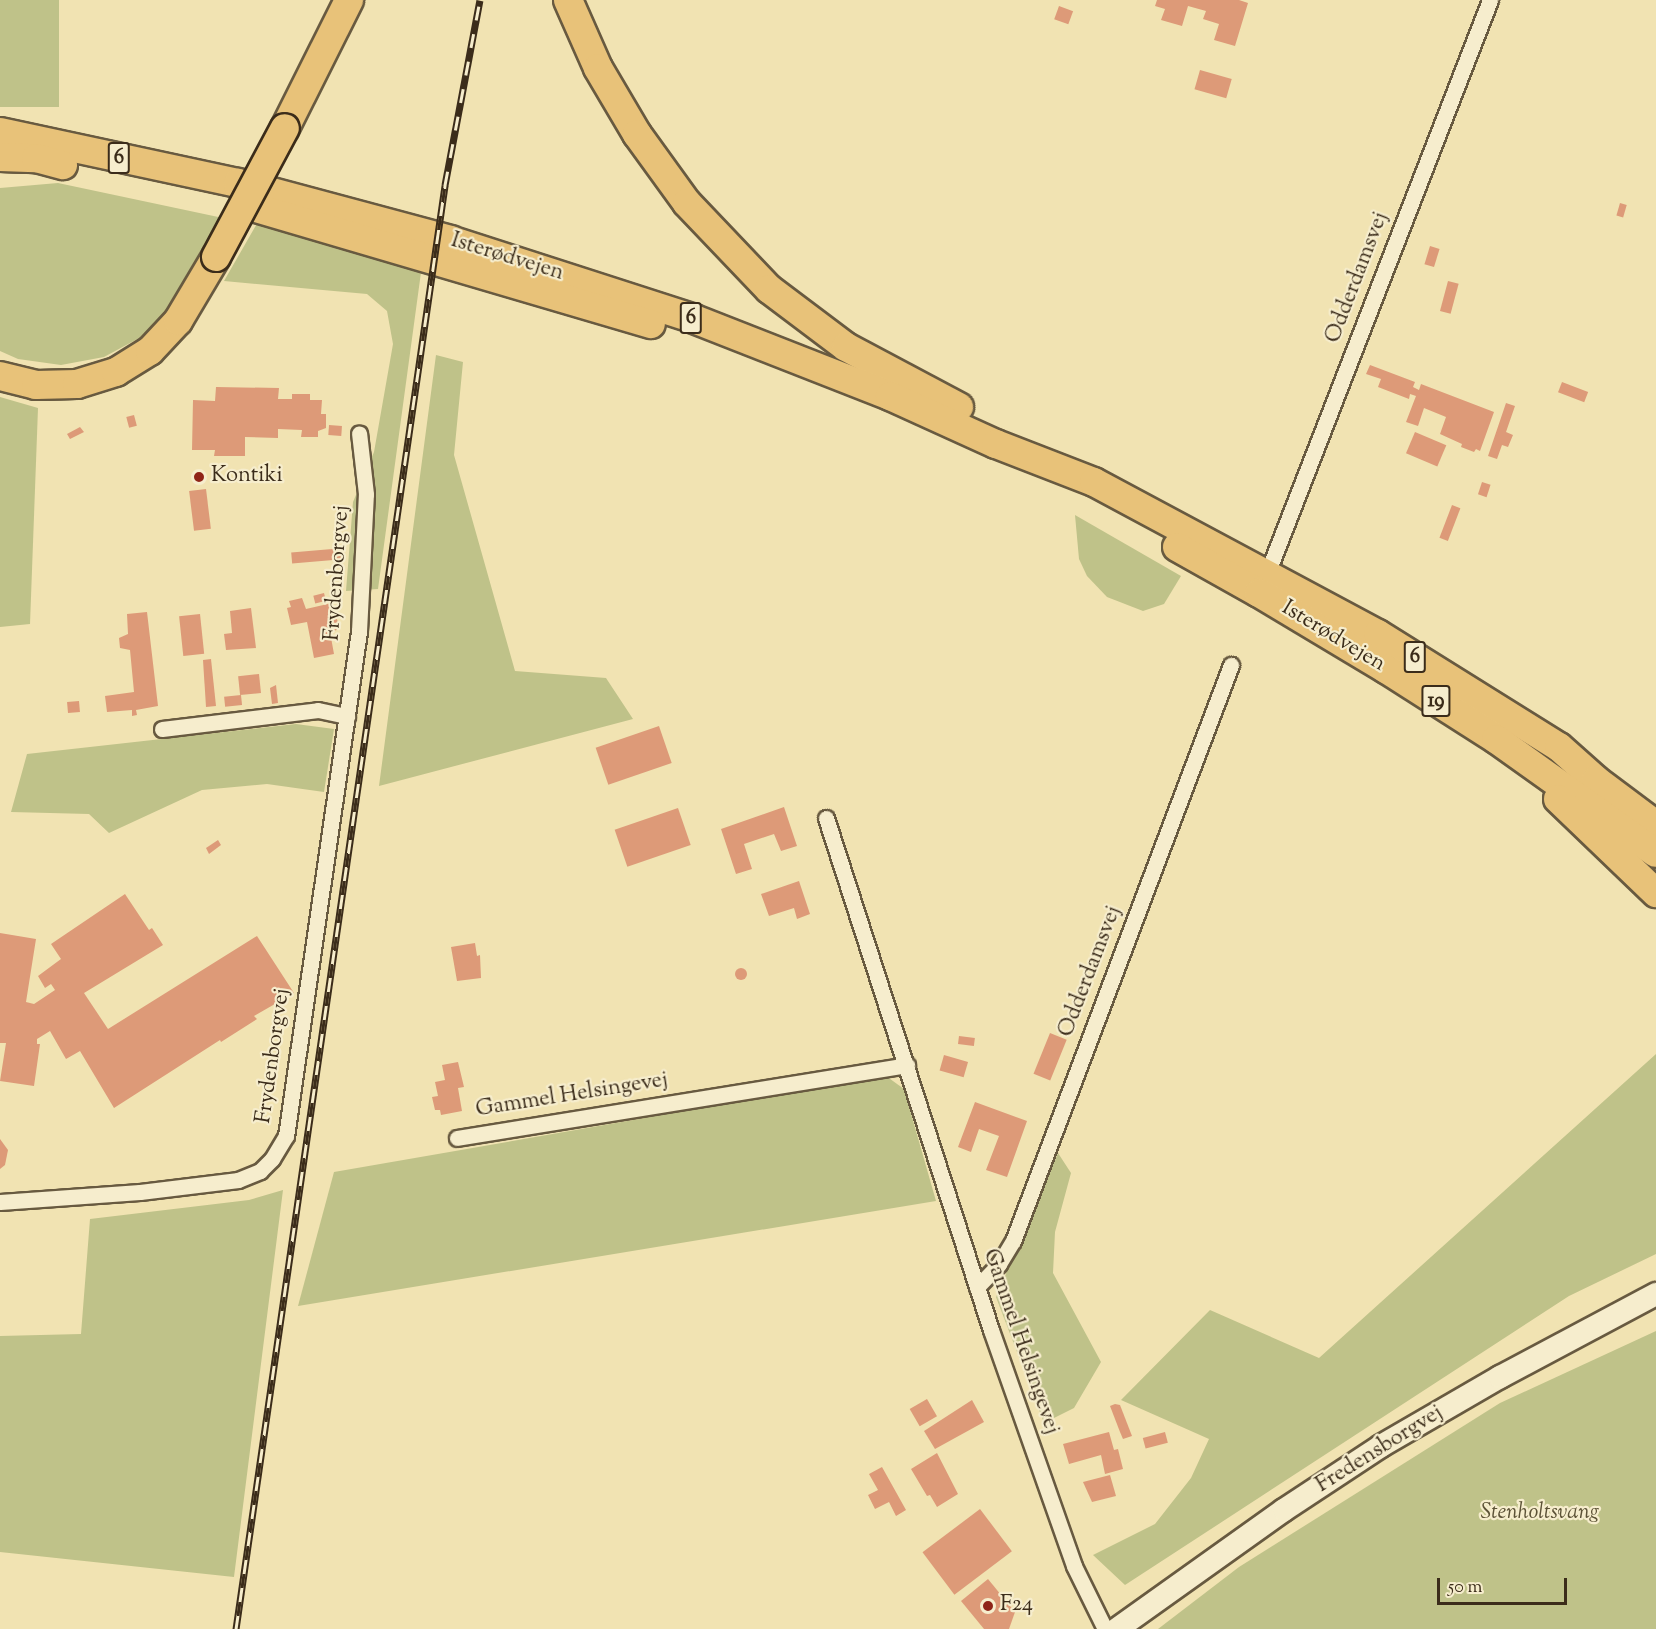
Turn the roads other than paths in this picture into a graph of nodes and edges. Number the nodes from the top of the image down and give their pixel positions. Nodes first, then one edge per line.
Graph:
1 (349, 0) edge
2 (568, 0) edge
3 (1490, 0) edge
4 (0, 132) edge
5 (0, 158) edge
6 (807, 364) junction
7 (0, 376) edge
8 (359, 433) dead end
9 (996, 444) junction
10 (1094, 482) junction
11 (1264, 583) junction
12 (1231, 665) dead end
13 (347, 716) junction
14 (162, 729) dead end
15 (1496, 739) junction
16 (1559, 747) junction
17 (1656, 804) edge
18 (826, 818) dead end
19 (1656, 825) edge
20 (1656, 853) edge
21 (1656, 893) edge
22 (907, 1065) junction
23 (457, 1138) dead end
24 (0, 1202) edge
25 (977, 1287) junction
26 (1656, 1294) edge
27 (1105, 1629) edge
28 (1118, 1629) edge

1 - 7 highway, bridge
2 - 10 highway
3 - 11 street, Odderdamsvej
4 - 6 highway, Isterødvejen / 6
5 - 6 highway
6 - 9 highway, Isterødvejen / 6
8 - 13 street, Frydenborgvej
9 - 10 highway, Isterødvejen / 6
9 - 11 highway, Isterødvejen / 19
10 - 11 highway, Isterødvejen / 6
11 - 15 highway, Isterødvejen / 19
11 - 16 highway, Isterødvejen / 6
12 - 25 street, Odderdamsvej
13 - 14 street
13 - 24 street, Frydenborgvej
15 - 20 highway, Isterødvejen / 19
15 - 21 highway
16 - 17 highway, 6
16 - 19 highway, Isterødvejen
18 - 22 street, Gammel Helsingevej
22 - 23 street, Gammel Helsingevej
22 - 25 street, Gammel Helsingevej
25 - 27 street, Gammel Helsingevej
26 - 28 street, Fredensborgvej

